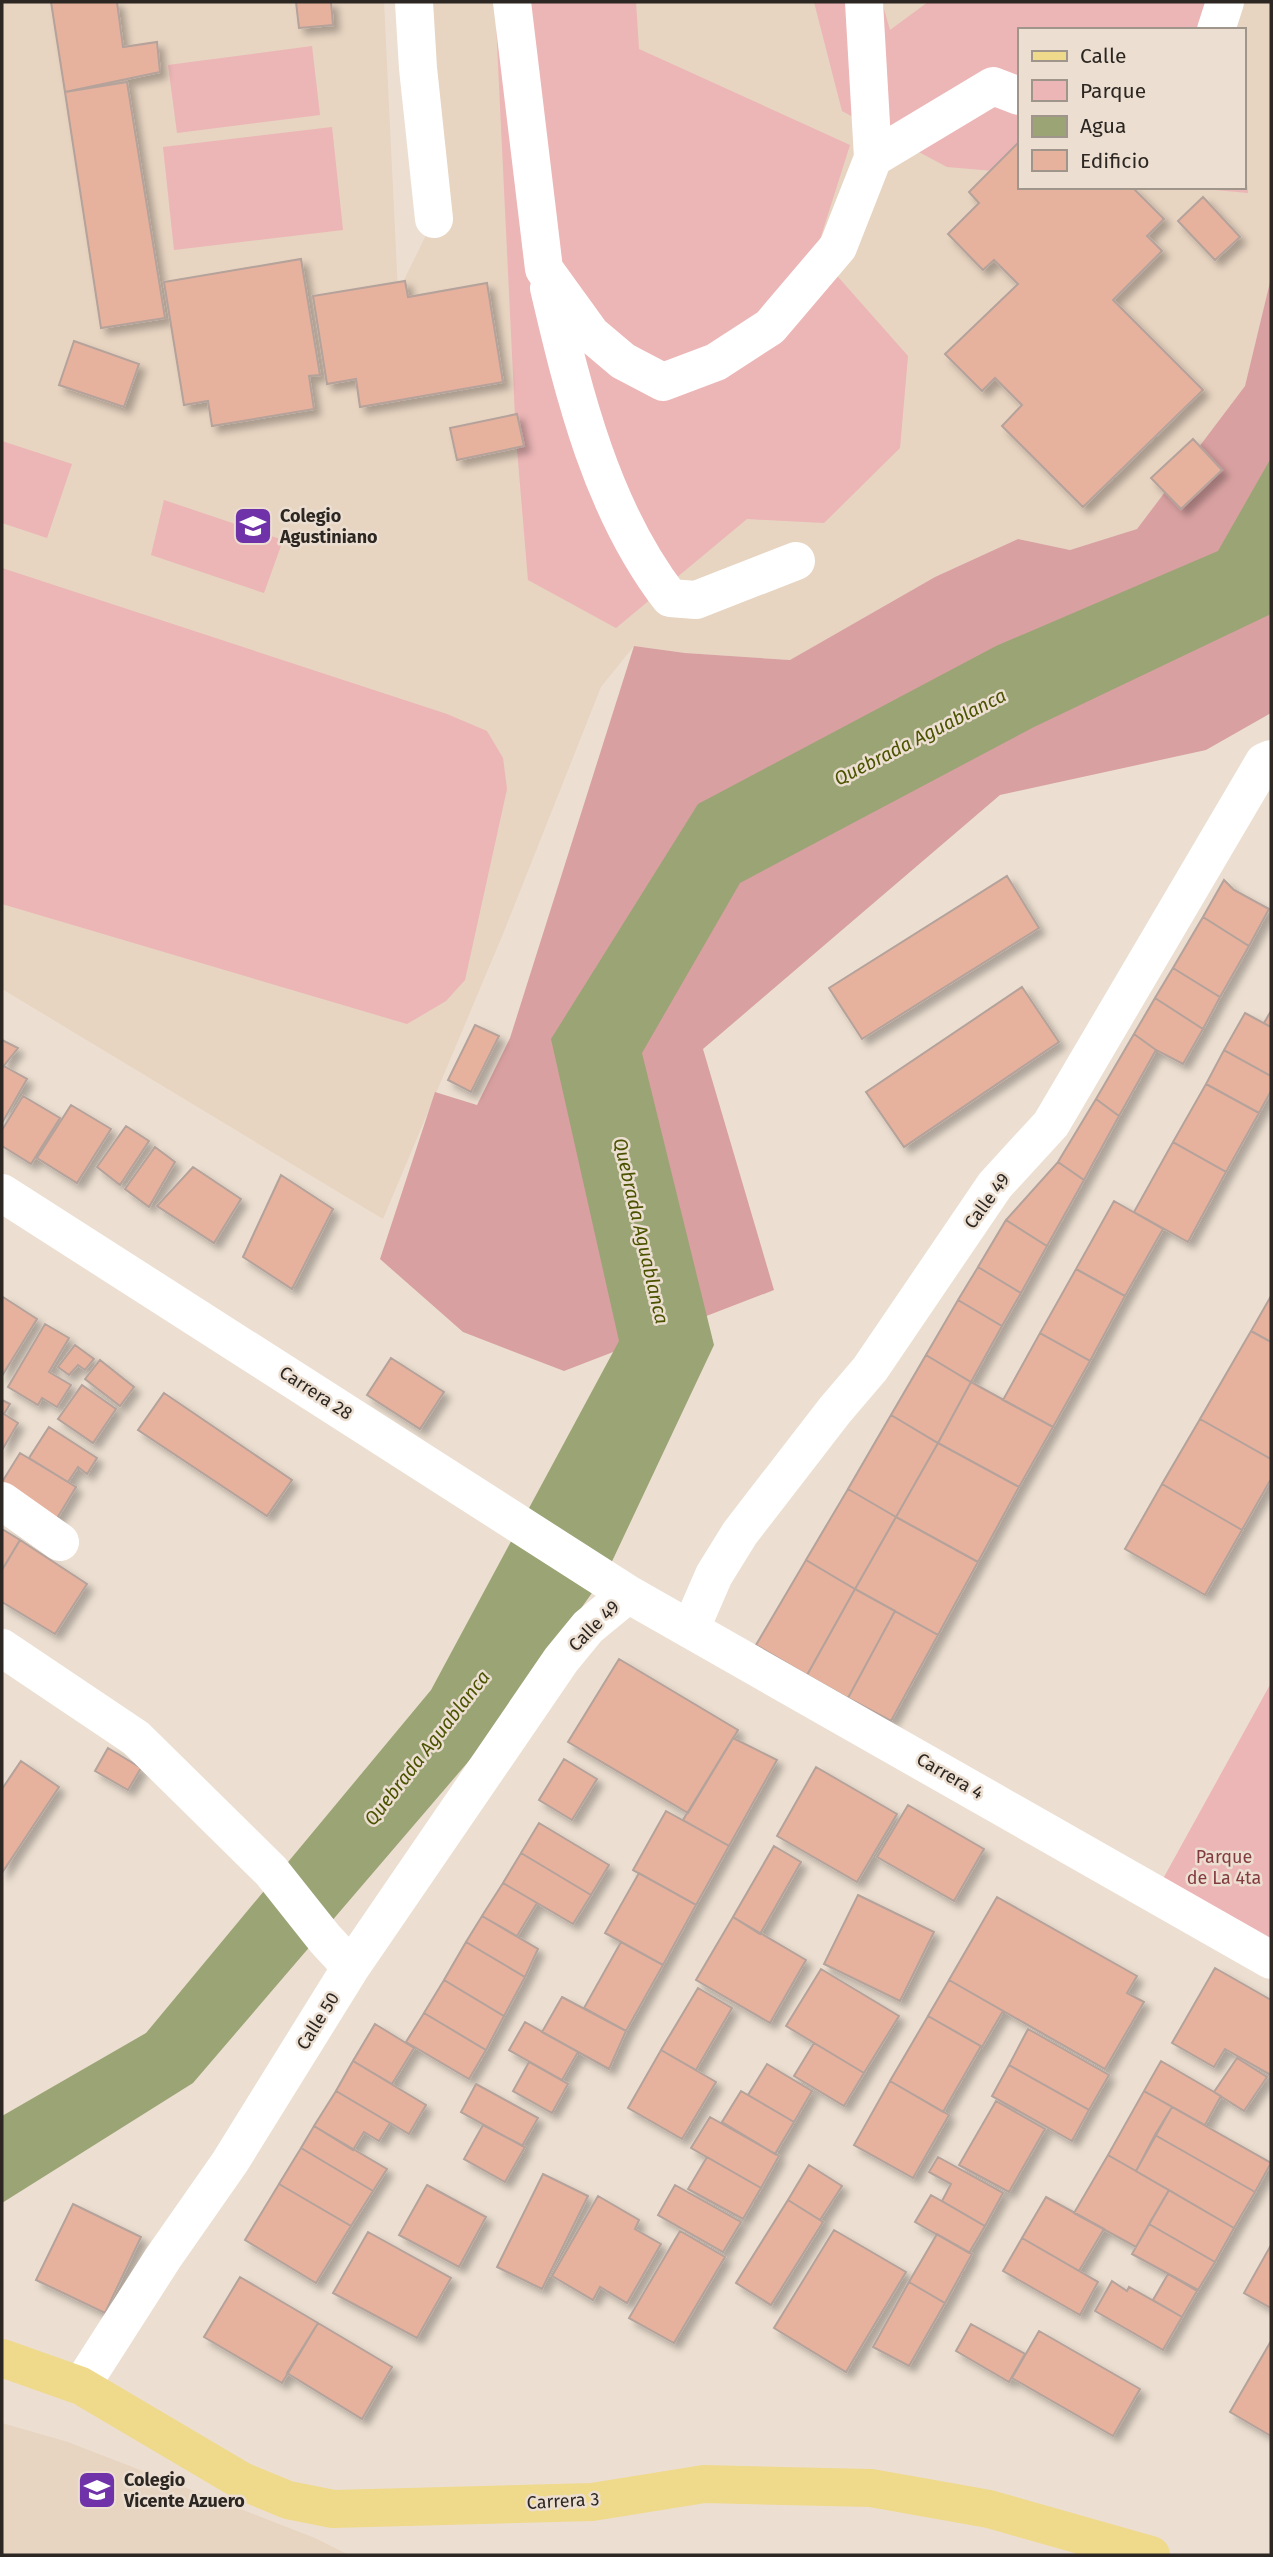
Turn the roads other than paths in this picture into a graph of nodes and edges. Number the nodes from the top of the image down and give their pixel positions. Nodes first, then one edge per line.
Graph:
1 (414, 2) edge
2 (512, 2) edge
3 (864, 2) edge
4 (1225, 2) edge
5 (1217, 28) edge
6 (1018, 96) edge
7 (873, 158) junction
8 (434, 219) dead end
9 (544, 269) junction
10 (796, 561) dead end
11 (1268, 761) edge
12 (2, 1194) edge
13 (2, 1501) edge
14 (60, 1542) dead end
15 (619, 1587) junction
16 (691, 1628) junction
17 (2, 1648) edge
18 (561, 1660) joint
19 (1271, 1961) edge
20 (351, 1967) junction
21 (2, 2358) edge
22 (81, 2386) junction
23 (1150, 2555) edge

1 - 8 street
2 - 9 street
3 - 7 street
4 - 5 street
6 - 7 street
7 - 9 street
9 - 10 street
11 - 16 street, Calle 49
12 - 15 street, Carrera 28
13 - 14 street
15 - 16 street, Carrera 4
15 - 18 street, Calle 49
16 - 19 street, Carrera 4
17 - 20 street
18 - 20 street, Calle 50
20 - 22 street, Calle 50
21 - 22 main road, Carrera 3
22 - 23 main road, Carrera 3

